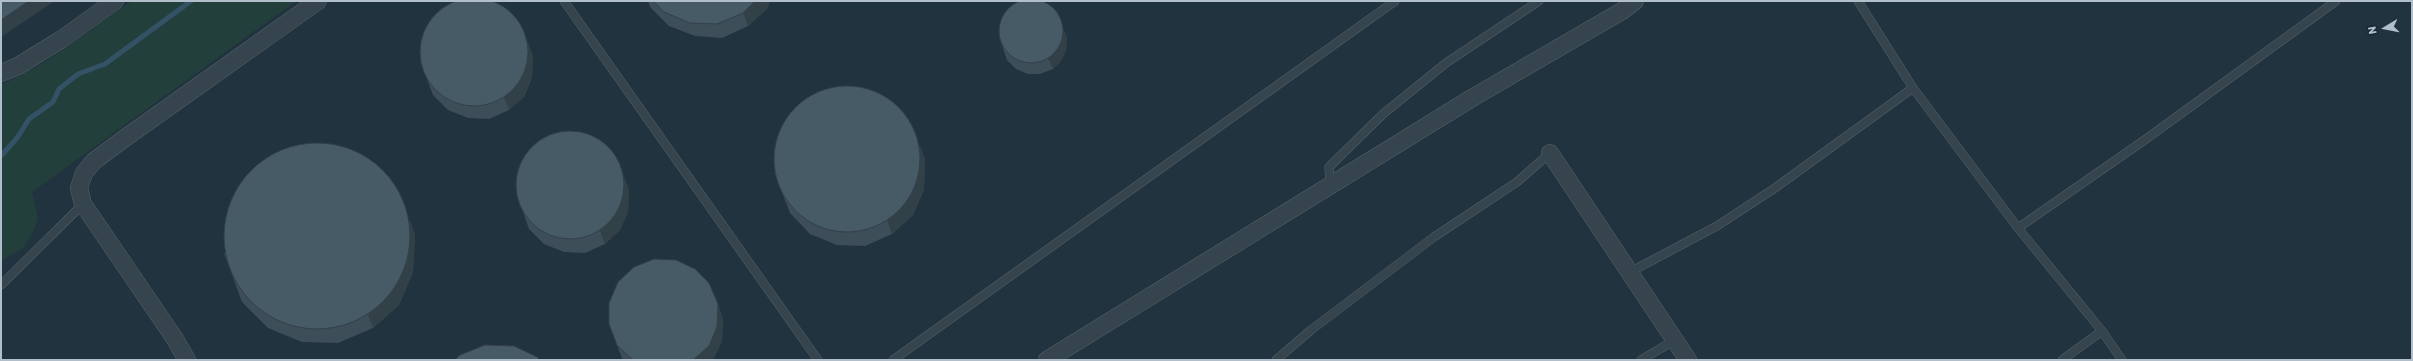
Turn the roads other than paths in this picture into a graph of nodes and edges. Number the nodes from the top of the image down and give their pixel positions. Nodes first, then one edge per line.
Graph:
1 (318, 1) edge
2 (564, 1) edge
3 (1395, 1) edge
4 (1539, 1) edge
5 (1635, 1) edge
6 (1858, 1) edge
7 (2336, 1) edge
8 (109, 3) edge
9 (1, 74) edge
10 (1913, 88) junction
11 (1550, 153) joint
12 (1330, 186) junction
13 (83, 204) junction
14 (2018, 228) junction
15 (1630, 272) junction
16 (1, 285) edge
17 (2102, 331) junction
18 (1675, 340) junction
19 (187, 360) edge
20 (818, 360) edge
21 (893, 360) edge
22 (1047, 360) edge
23 (1276, 360) edge
24 (1641, 360) edge
25 (1688, 360) edge
26 (2062, 360) edge
27 (2122, 360) edge

1 - 13 street
2 - 20 lane
3 - 21 lane
4 - 12 lane
5 - 12 street
6 - 10 lane
7 - 14 lane
8 - 9 street
10 - 14 lane
10 - 15 lane
11 - 15 street
11 - 23 lane
12 - 22 street
13 - 16 lane
13 - 19 street
14 - 17 lane
15 - 18 street
17 - 26 lane
17 - 27 lane
18 - 24 lane
18 - 25 street

